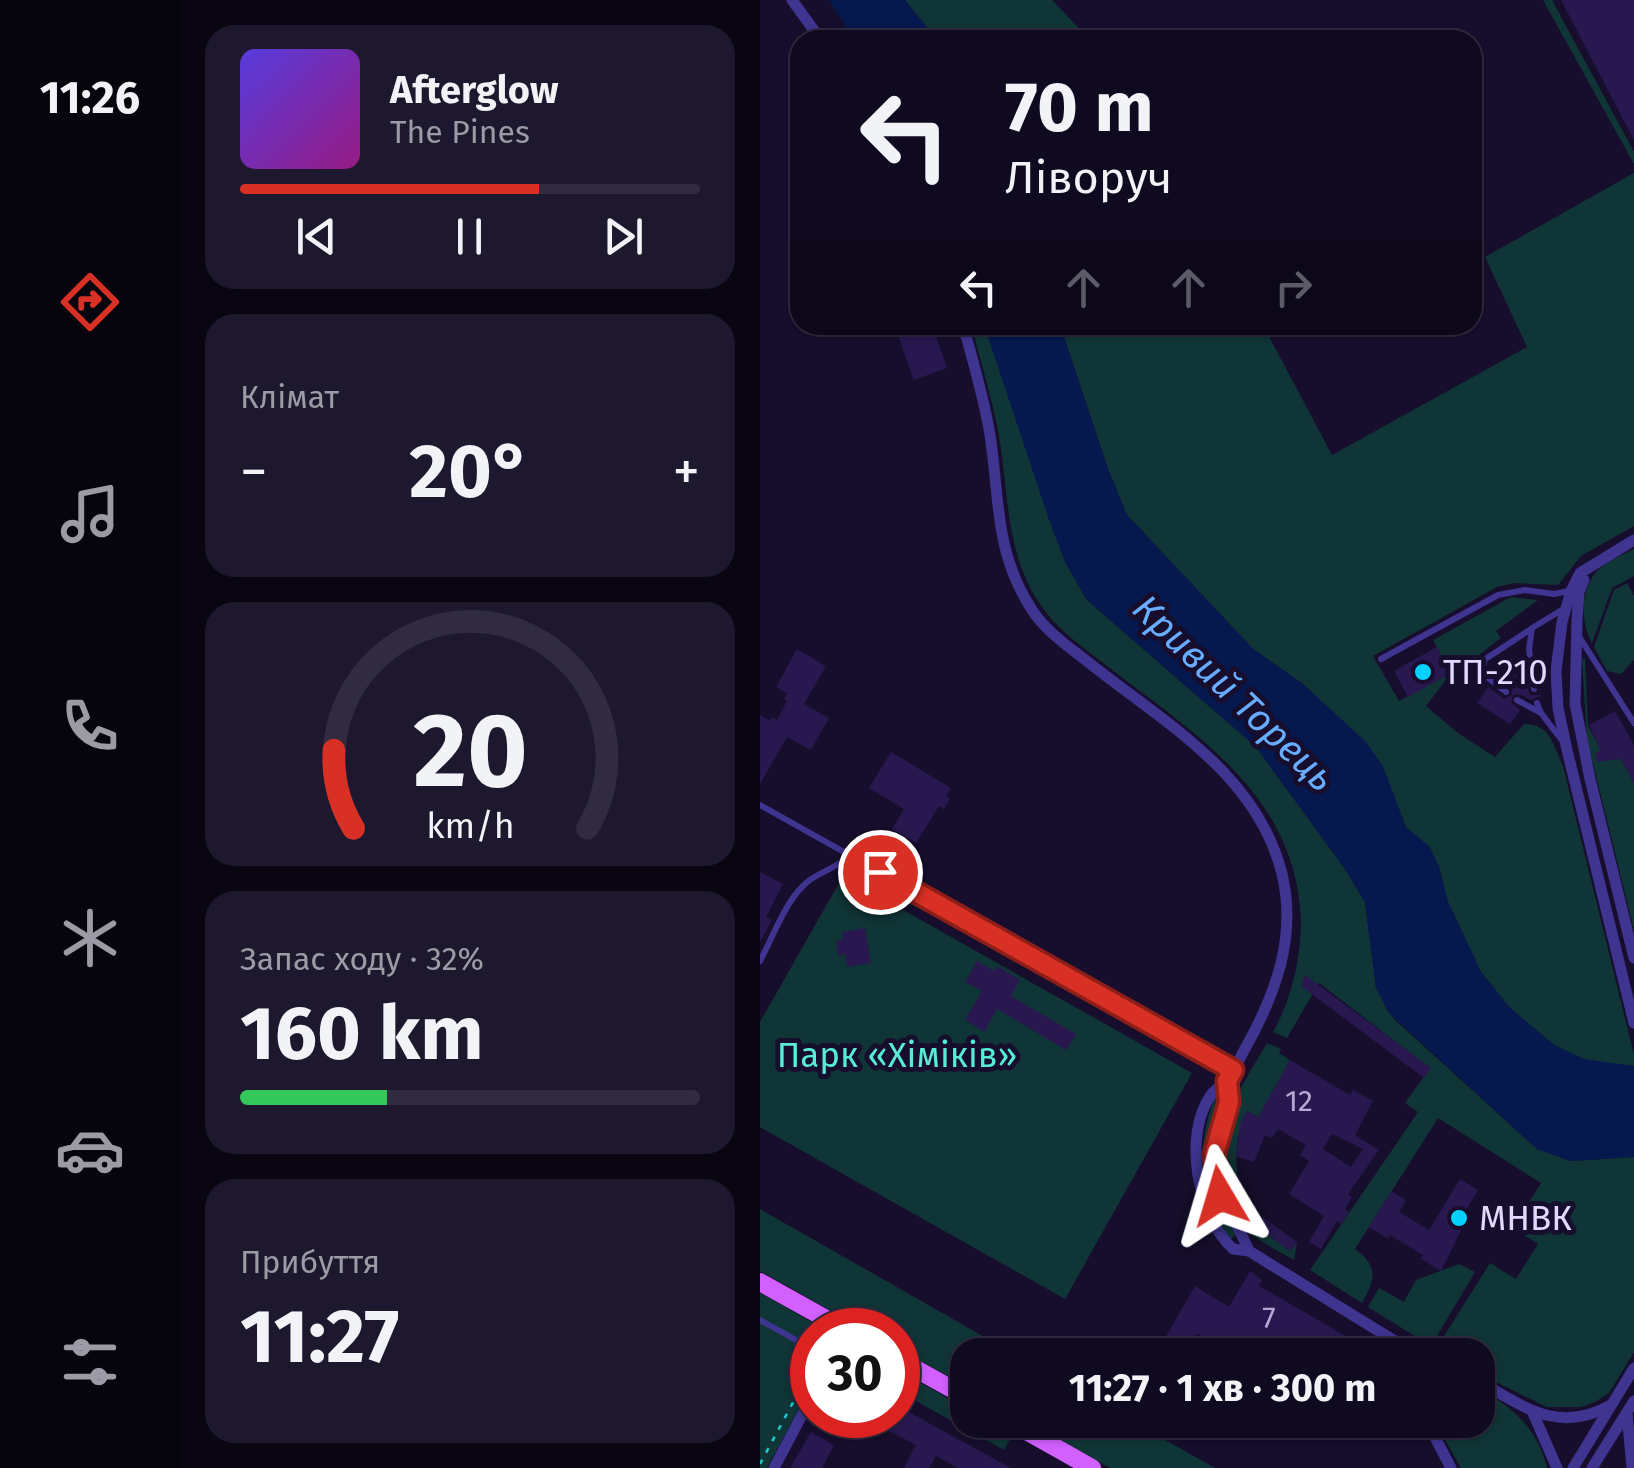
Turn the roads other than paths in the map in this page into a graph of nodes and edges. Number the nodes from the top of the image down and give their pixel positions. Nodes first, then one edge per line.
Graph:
1 (792, 0) edge
2 (814, 30) edge
3 (965, 335) edge
4 (1634, 540) edge
5 (1594, 561) junction
6 (1570, 591) junction
7 (1566, 607) junction
8 (1532, 628) junction
9 (1576, 633) junction
10 (1381, 660) dead end
11 (1534, 689) dead end
12 (1506, 692) dead end
13 (1517, 700) dead end
14 (1537, 703) dead end
15 (1541, 714) junction
16 (1634, 723) edge
17 (1567, 750) junction
18 (760, 805) edge
19 (850, 855) junction
20 (1634, 958) edge
21 (760, 961) edge
22 (1634, 1023) edge
23 (1230, 1076) junction
24 (1249, 1251) junction
25 (760, 1282) edge
26 (807, 1308) edge
27 (760, 1320) edge
28 (790, 1336) edge
29 (1383, 1338) edge
30 (1634, 1368) edge
31 (920, 1371) edge
32 (950, 1388) edge
33 (1495, 1391) edge
34 (1611, 1405) junction
35 (1631, 1407) edge
36 (1532, 1413) junction
37 (790, 1438) edge
38 (1038, 1438) edge
39 (1435, 1438) edge
40 (774, 1468) edge
41 (1092, 1468) edge
42 (1451, 1468) edge
43 (1557, 1468) edge
44 (1573, 1468) edge
45 (1592, 1468) edge
46 (1632, 1468) edge

1 - 2 street
3 - 23 street
4 - 5 street
5 - 6 street
5 - 9 street
6 - 7 street
6 - 10 lane
7 - 8 lane
7 - 17 street
8 - 11 lane
8 - 12 lane
9 - 16 lane
9 - 20 street
13 - 15 lane
14 - 15 lane
15 - 17 lane
17 - 22 street
18 - 19 lane
19 - 21 lane
19 - 23 lane
23 - 24 street
23 - 24 street
24 - 29 street
25 - 26 main road
27 - 28 lane
30 - 34 street
31 - 32 main road
33 - 36 street
34 - 36 street
34 - 44 street
35 - 45 street
35 - 46 street
36 - 43 street
37 - 40 street
38 - 41 main road
39 - 42 street

